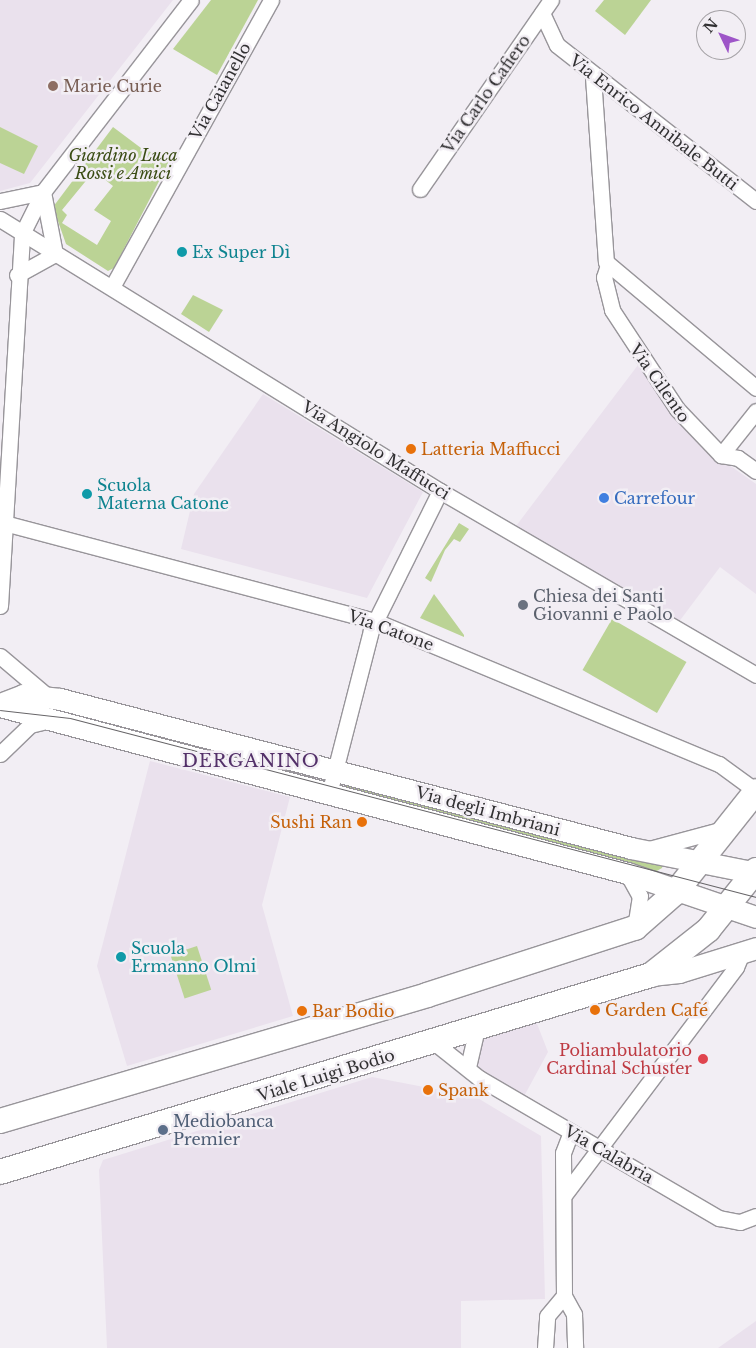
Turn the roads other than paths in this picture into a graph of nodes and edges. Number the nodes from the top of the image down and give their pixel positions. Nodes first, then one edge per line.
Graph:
1 (191, 0) edge
2 (270, 0) edge
3 (551, 0) edge
4 (542, 13) junction
5 (593, 77) junction
6 (420, 189) dead end
7 (43, 192) junction
8 (0, 201) edge
9 (756, 202) edge
10 (0, 219) edge
11 (22, 234) junction
12 (55, 254) junction
13 (607, 264) junction
14 (17, 275) junction
15 (112, 287) junction
16 (756, 388) edge
17 (756, 410) edge
18 (721, 455) junction
19 (756, 471) edge
20 (440, 490) junction
21 (3, 523) edge
22 (0, 606) edge
23 (375, 621) junction
24 (0, 656) edge
25 (756, 675) edge
26 (54, 698) junction
27 (0, 705) edge
28 (46, 721) junction
29 (0, 754) edge
30 (335, 771) junction
31 (756, 791) edge
32 (329, 794) junction
33 (727, 828) junction
34 (642, 850) junction
35 (701, 860) junction
36 (755, 872) edge
37 (627, 873) junction
38 (675, 893) junction
39 (728, 909) junction
40 (756, 917) edge
41 (635, 928) junction
42 (749, 951) edge
43 (651, 975) junction
44 (476, 1031) junction
45 (435, 1043) junction
46 (468, 1068) junction
47 (4, 1116) edge
48 (571, 1132) junction
49 (598, 1147) junction
50 (0, 1172) edge
51 (565, 1194) junction
52 (756, 1216) edge
53 (564, 1296) junction
54 (545, 1348) edge
55 (575, 1348) edge

1 - 7 street
2 - 15 street, Via Caianello
3 - 4 street, Via Carlo Cafiero
4 - 5 street, Via Enrico Annibale Butti
4 - 6 street, Via Carlo Cafiero
5 - 9 street, Via Enrico Annibale Butti
5 - 13 street, Via Cilento
7 - 8 street
7 - 11 street
7 - 12 street
10 - 11 street, Via Angiolo Maffucci
11 - 12 street, Via Angiolo Maffucci
11 - 14 street
12 - 14 street
12 - 15 street, Via Angiolo Maffucci
13 - 16 street
13 - 18 street, Via Cilento
14 - 21 street
15 - 20 street, Via Angiolo Maffucci
17 - 18 street
18 - 19 street, Via Cilento
20 - 23 street
20 - 25 street, Via Angiolo Maffucci
21 - 22 street
21 - 23 street, Via Catone
23 - 30 street
23 - 31 street, Via Catone
24 - 26 street, Via degli Imbriani
26 - 27 street, Via degli Imbriani
26 - 30 street, Via degli Imbriani
27 - 28 street, Via degli Imbriani
28 - 29 street
28 - 32 street, Via degli Imbriani
30 - 32 street
30 - 34 street, Via degli Imbriani
31 - 33 main road
32 - 37 street, Via degli Imbriani
33 - 34 street
33 - 35 main road
34 - 35 street, Via degli Imbriani
35 - 36 street, Via degli Imbriani
35 - 38 main road
36 - 39 main road
37 - 38 street, Via degli Imbriani
37 - 41 street
38 - 39 street, Via degli Imbriani
38 - 41 main road
39 - 40 street, Via degli Imbriani
39 - 43 main road
41 - 47 main road
42 - 43 street
42 - 49 street
43 - 44 main road, Viale Luigi Bodio
44 - 45 main road, Viale Luigi Bodio
44 - 46 street
45 - 46 street, Via Calabria
45 - 50 main road, Viale Luigi Bodio
46 - 48 street, Via Calabria
48 - 49 street, Via Calabria
48 - 51 street
49 - 51 street
49 - 52 street, Via Calabria
51 - 53 street
53 - 54 street
53 - 55 street

